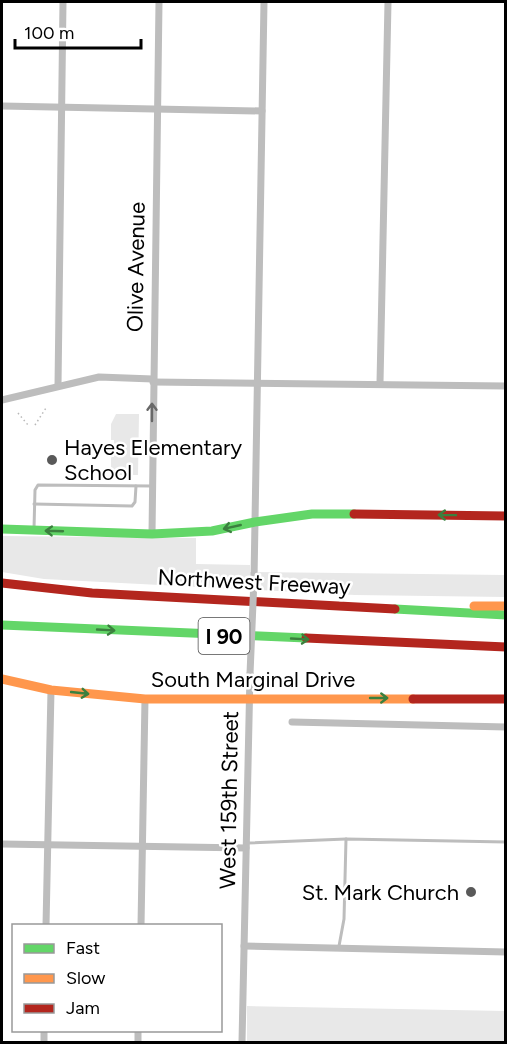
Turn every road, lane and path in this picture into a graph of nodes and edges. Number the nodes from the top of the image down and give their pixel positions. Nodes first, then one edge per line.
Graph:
1 (63, 2) edge
2 (159, 2) edge
3 (264, 2) edge
4 (388, 2) edge
5 (2, 106) edge
6 (62, 108) junction
7 (157, 110) junction
8 (262, 111) junction
9 (153, 380) junction
10 (257, 383) junction
11 (380, 383) junction
12 (58, 386) junction
13 (506, 386) edge
14 (2, 400) edge
15 (46, 408) dead end
16 (18, 413) dead end
17 (28, 425) dead end
18 (35, 425) dead end
19 (136, 486) junction
20 (152, 486) junction
21 (34, 504) junction
22 (506, 516) edge
23 (255, 522) junction
24 (2, 529) edge
25 (34, 530) junction
26 (152, 534) junction
27 (2, 581) edge
28 (506, 606) edge
29 (372, 608) junction
30 (506, 615) edge
31 (3, 626) edge
32 (443, 646) junction
33 (506, 647) edge
34 (506, 655) edge
35 (2, 679) edge
36 (51, 690) junction
37 (249, 698) junction
38 (145, 699) junction
39 (506, 699) edge
40 (292, 722) dead end
41 (506, 727) edge
42 (346, 839) junction
43 (506, 842) edge
44 (2, 844) edge
45 (48, 844) junction
46 (246, 845) junction
47 (143, 846) junction
48 (46, 924) edge
49 (141, 924) edge
50 (244, 946) junction
51 (339, 948) junction
52 (506, 952) edge
53 (242, 1042) edge

1 - 6 street
2 - 7 street, Olive Avenue
3 - 8 street, West 159th Street
4 - 11 street
5 - 6 street
6 - 7 street
6 - 12 street
7 - 8 street
7 - 9 street, Olive Avenue
8 - 10 street, West 159th Street
9 - 10 street
9 - 12 street
20 -> 9 street, Olive Avenue
10 - 11 street
10 - 23 street, West 159th Street
11 - 13 street
12 - 14 street
15 - 18 path
16 - 17 path
19 - 20 lane
19 - 21 lane
19 - 21 lane
20 - 26 street, Olive Avenue
21 - 25 lane
22 -> 23 main road
23 -> 26 main road
23 - 37 street, West 159th Street, bridge
24 - 25 main road
26 -> 25 main road
27 - 29 main road, Northwest Freeway / I 90
28 - 29 main road
29 - 30 main road, Northwest Freeway / I 90
31 -> 32 main road, I 90
32 - 33 main road, I 90
32 - 34 main road
35 - 36 main road, South Marginal Drive
36 -> 38 main road, South Marginal Drive
36 - 45 street
37 - 38 main road, South Marginal Drive
37 -> 39 main road, South Marginal Drive
37 - 46 street, West 159th Street
38 - 47 street
40 - 41 street
42 - 43 lane
42 - 46 lane
42 - 51 lane
44 - 45 street
45 - 47 street
45 - 48 street
46 - 47 street
46 - 50 street, West 159th Street
47 - 49 street
50 - 51 street
50 - 53 street, West 159th Street
51 - 52 street

